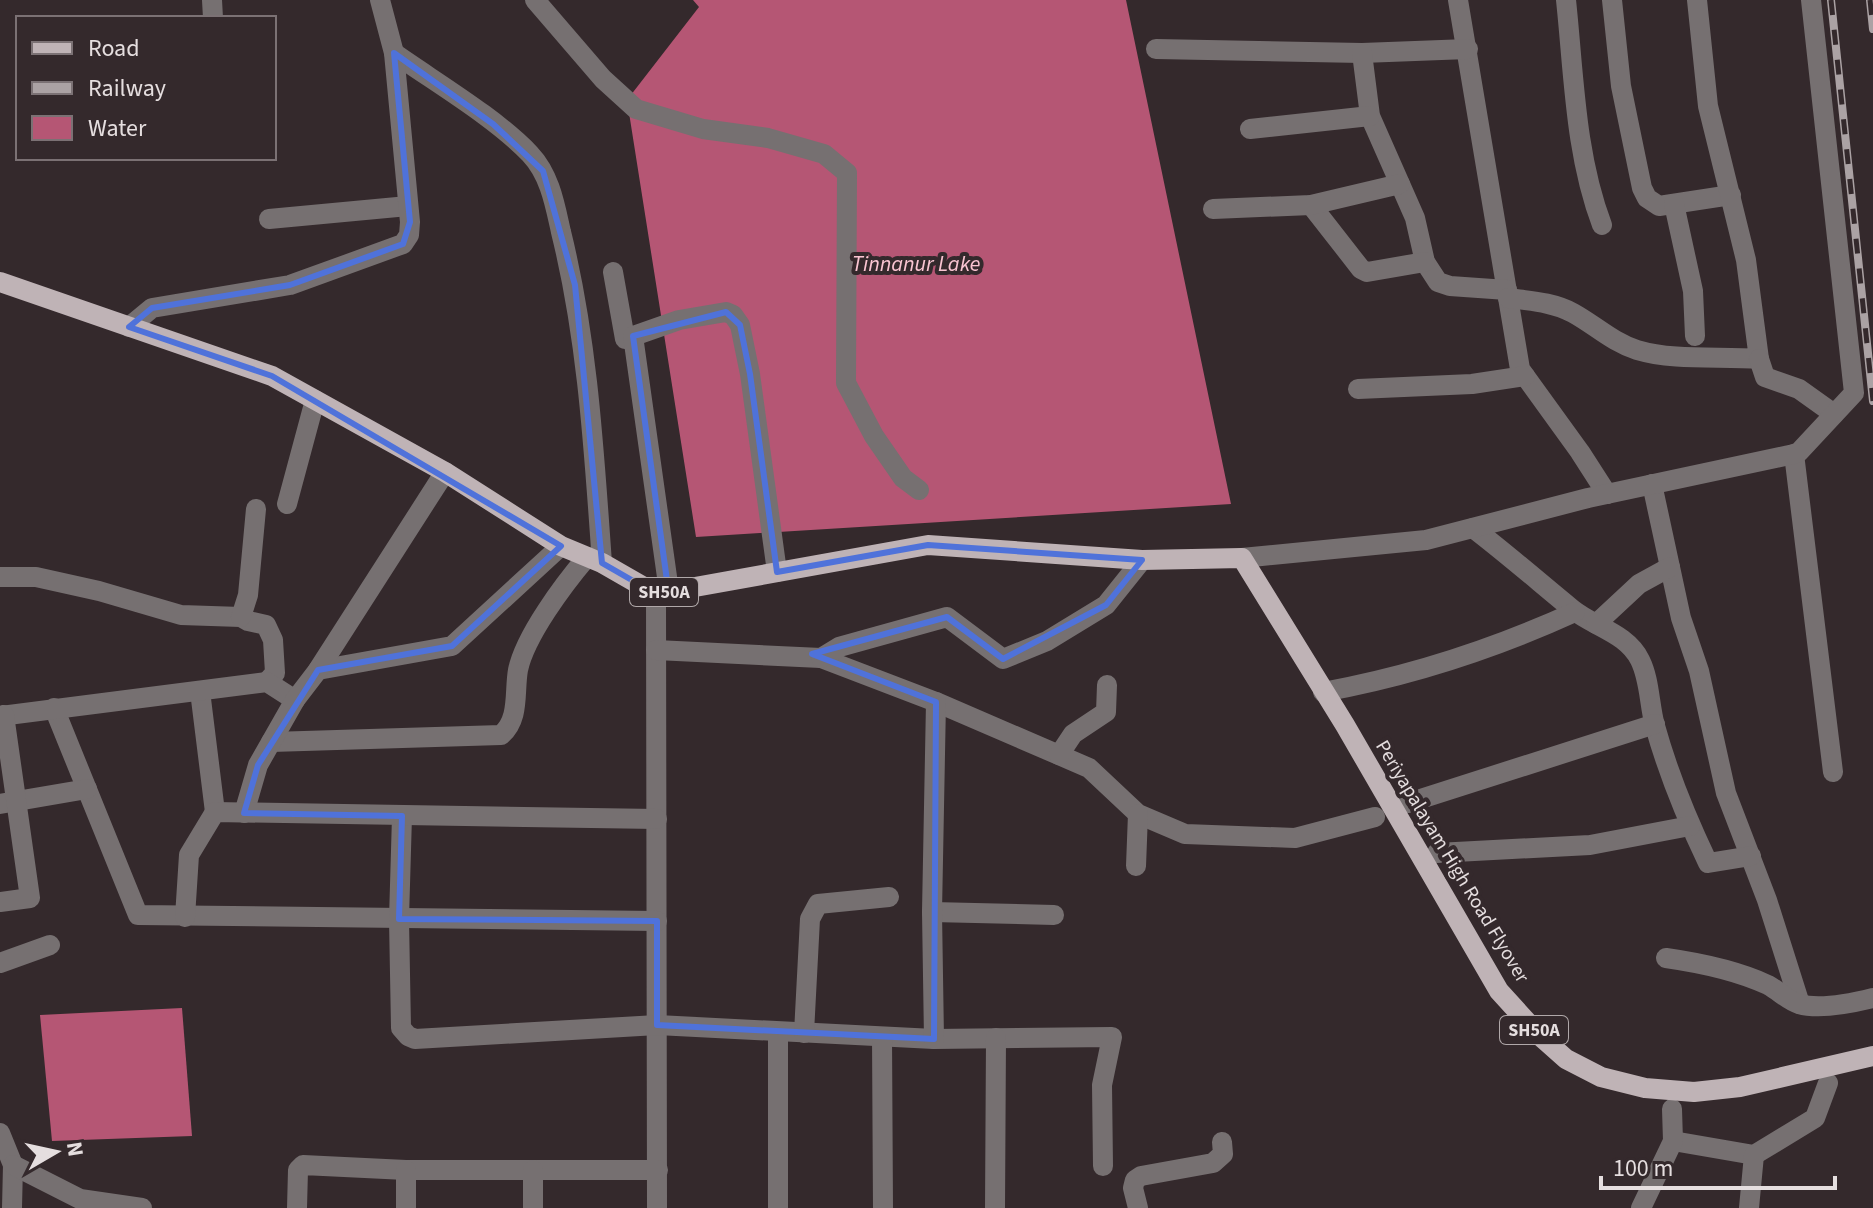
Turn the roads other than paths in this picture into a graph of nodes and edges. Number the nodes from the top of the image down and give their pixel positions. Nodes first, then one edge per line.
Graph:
1 (380, 0) edge
2 (535, 0) edge
3 (1458, 0) edge
4 (1566, 0) edge
5 (1612, 0) edge
6 (1697, 0) edge
7 (1811, 0) edge
8 (1156, 49) dead end
9 (1468, 49) junction
10 (394, 53) junction
11 (1362, 53) junction
12 (1370, 116) junction
13 (1250, 129) dead end
14 (1400, 184) junction
15 (1731, 195) junction
16 (1674, 204) junction
17 (1311, 205) junction
18 (408, 206) junction
19 (1213, 209) dead end
20 (269, 219) dead end
21 (1602, 225) dead end
22 (1425, 262) junction
23 (613, 272) dead end
24 (0, 282) edge
25 (1507, 294) junction
26 (129, 327) junction
27 (633, 336) junction
28 (1695, 336) dead end
29 (1759, 359) junction
30 (1525, 376) junction
31 (1358, 389) dead end
32 (315, 400) junction
33 (1834, 414) junction
34 (1794, 454) junction
35 (445, 472) junction
36 (1652, 484) junction
37 (919, 490) dead end
38 (1607, 494) junction
39 (287, 504) dead end
40 (256, 509) dead end
41 (1473, 528) junction
42 (561, 546) junction
43 (1242, 558) junction
44 (594, 560) junction
45 (1142, 560) junction
46 (1670, 567) junction
47 (777, 572) junction
48 (0, 577) edge
49 (662, 593) junction
50 (1575, 612) junction
51 (241, 617) junction
52 (1596, 624) junction
53 (656, 650) junction
54 (821, 658) junction
55 (318, 670) junction
56 (267, 682) junction
57 (1107, 685) dead end
58 (200, 691) junction
59 (1323, 692) junction
60 (295, 700) junction
61 (936, 702) junction
62 (54, 708) junction
63 (2, 716) edge
64 (1655, 724) junction
65 (271, 742) junction
66 (1059, 755) junction
67 (1833, 772) dead end
68 (87, 789) junction
69 (8, 802) edge
70 (1408, 803) dead end
71 (215, 812) junction
72 (244, 813) junction
73 (1138, 814) junction
74 (402, 816) junction
75 (1375, 817) dead end
76 (657, 819) junction
77 (1690, 826) junction
78 (1437, 853) dead end
79 (1751, 856) junction
80 (1136, 866) dead end
81 (889, 897) dead end
82 (0, 902) edge
83 (932, 912) junction
84 (1054, 915) dead end
85 (185, 917) junction
86 (399, 919) junction
87 (657, 921) junction
88 (50, 945) dead end
89 (1666, 958) dead end
90 (0, 963) edge
91 (1873, 998) edge
92 (1800, 1004) junction
93 (657, 1025) junction
94 (778, 1032) junction
95 (804, 1033) junction
96 (882, 1037) junction
97 (996, 1038) junction
98 (934, 1039) junction
99 (1873, 1056) edge
100 (1828, 1083) dead end
101 (1672, 1109) dead end
102 (0, 1133) edge
103 (1673, 1141) junction
104 (1222, 1142) dead end
105 (1754, 1155) junction
106 (13, 1165) junction
107 (1103, 1166) dead end
108 (406, 1170) junction
109 (533, 1170) junction
110 (658, 1170) junction
111 (83, 1203) edge
112 (12, 1208) edge
113 (142, 1208) edge
114 (297, 1208) edge
115 (406, 1208) edge
116 (533, 1208) edge
117 (657, 1208) edge
118 (778, 1208) edge
119 (883, 1208) edge
120 (995, 1208) edge
121 (1138, 1208) edge
122 (1641, 1208) edge
123 (1749, 1208) edge

1 - 10 street
2 - 37 street
3 - 9 street
4 - 21 street
5 - 16 street
6 - 15 street
7 - 33 street
8 - 11 street
9 - 11 street
9 - 25 street
10 - 18 street
10 - 44 street
11 - 12 street
12 - 13 street
12 - 14 street
14 - 17 street
14 - 22 street
15 - 16 street
15 - 29 street
16 - 28 street
17 - 19 street
17 - 22 street
18 - 20 street
18 - 26 street
22 - 25 street
23 - 27 street
24 - 26 main road, SH50A
25 - 29 street
25 - 30 street
26 - 32 main road, SH50A
27 - 47 street
27 - 49 street
29 - 33 street
30 - 31 street
30 - 38 street
32 - 35 main road, SH50A
32 - 39 street
33 - 34 street
34 - 36 street
34 - 67 street
35 - 42 main road, SH50A
35 - 55 street
36 - 38 street
36 - 46 street
38 - 41 street
40 - 51 street
41 - 43 street
41 - 50 street
42 - 44 main road, SH50A
42 - 55 street
43 - 45 main road, SH50A
43 - 59 main road, SH50A
44 - 49 main road, SH50A
44 - 65 street
45 - 47 main road, SH50A
45 - 54 street
46 - 52 street
46 - 79 street
47 - 49 main road, SH50A
48 - 51 street
49 - 53 street
50 - 52 street
50 - 59 street
51 - 56 street
52 - 64 street
53 - 54 street
53 - 76 street
54 - 61 street
55 - 60 street
56 - 58 street
56 - 60 street
57 - 66 street
58 - 62 street
58 - 71 street
59 - 99 main road, Periyapalayam High Road Flyover / SH50A
60 - 65 street
61 - 66 street
61 - 83 street
62 - 63 street
62 - 68 street
63 - 69 street
64 - 70 street
64 - 77 street
65 - 72 street
66 - 73 street
68 - 69 street
68 - 85 street
69 - 82 street
71 - 72 street
71 - 85 street
72 - 74 street
73 - 75 street
73 - 80 street
74 - 76 street
74 - 86 street
76 - 87 street
77 - 78 street
77 - 79 street
79 - 92 street
81 - 95 street
83 - 84 street
83 - 98 street
85 - 86 street
86 - 87 street
86 - 93 street
87 - 93 street
88 - 90 street
89 - 92 street
91 - 92 street
93 - 94 street
93 - 110 street
94 - 95 street
94 - 118 street
95 - 96 street
96 - 98 street
96 - 119 street
97 - 98 street
97 - 107 street
97 - 120 street
100 - 105 street
101 - 103 street
102 - 106 street
103 - 105 street
103 - 122 street
104 - 121 street
105 - 123 street
106 - 111 street
106 - 112 street
108 - 109 street
108 - 114 street
108 - 115 street
109 - 110 street
109 - 116 street
110 - 117 street
111 - 113 street

